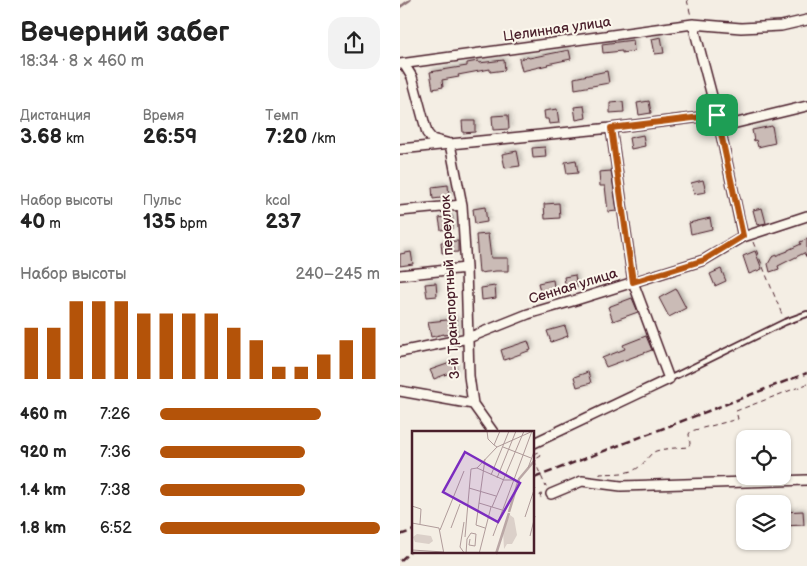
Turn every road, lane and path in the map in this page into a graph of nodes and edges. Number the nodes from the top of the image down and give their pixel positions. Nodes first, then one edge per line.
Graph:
1 (688, 0) edge
2 (807, 20) edge
3 (693, 24) junction
4 (402, 64) edge
5 (807, 106) edge
6 (717, 115) junction
7 (720, 127) junction
8 (611, 128) junction
9 (450, 144) junction
10 (400, 149) edge
11 (462, 205) junction
12 (400, 211) edge
13 (807, 216) edge
14 (745, 236) junction
15 (466, 268) junction
16 (400, 275) edge
17 (633, 282) junction
18 (807, 314) edge
19 (785, 322) junction
20 (468, 338) junction
21 (400, 352) edge
22 (669, 379) junction
23 (807, 384) edge
24 (400, 391) edge
25 (473, 404) junction
26 (492, 431) edge
27 (535, 443) edge
28 (535, 454) edge
29 (535, 459) edge
30 (535, 462) edge
31 (807, 480) edge
32 (596, 483) junction
33 (551, 494) joint

1 - 3 path
2 - 3 street, Целинная улица
3 - 4 street, Целинная улица
3 - 6 street
4 - 9 street
5 - 7 street
6 - 7 street
6 - 8 street
7 - 14 street
8 - 9 street
8 - 17 street
9 - 10 street
9 - 11 street, 3-й Транспортный переулок
11 - 12 street
11 - 15 street, 3-й Транспортный переулок
13 - 14 street, Сенная улица
14 - 17 street, Сенная улица
14 - 19 path
15 - 16 street
15 - 20 street, 3-й Транспортный переулок
17 - 20 street, Сенная улица
17 - 22 street
18 - 19 lane
19 - 22 lane
20 - 21 street, Сенная улица
20 - 25 street, 3-й Транспортный переулок
22 - 27 street
23 - 32 path
24 - 25 street
25 - 26 street, 3-й Транспортный переулок
28 - 29 path
30 - 33 path
31 - 32 street
32 - 33 street

